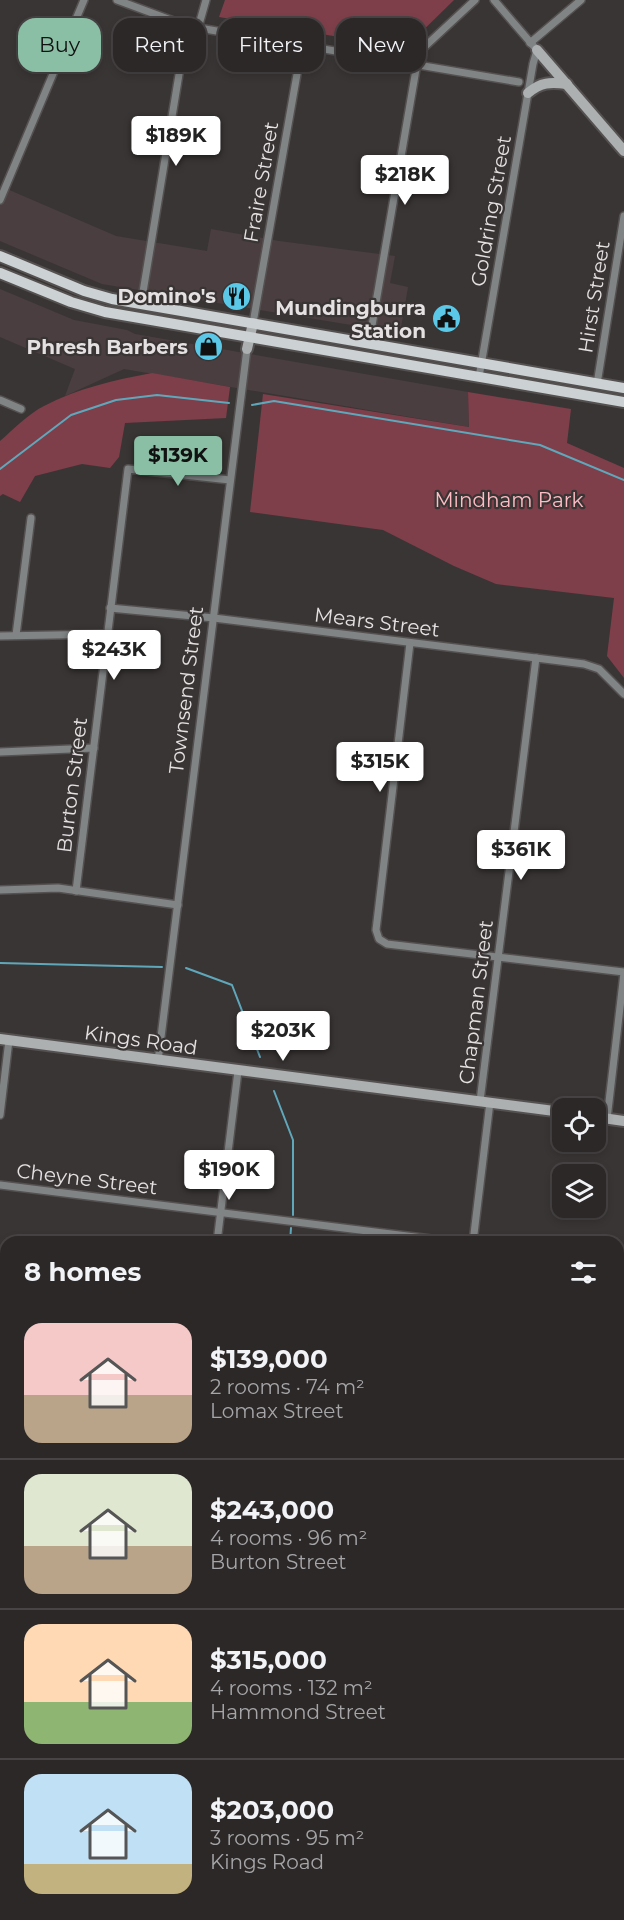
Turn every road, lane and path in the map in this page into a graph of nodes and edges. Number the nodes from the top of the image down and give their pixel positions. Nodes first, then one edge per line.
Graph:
1 (84, 0) edge
2 (117, 0) edge
3 (206, 0) edge
4 (475, 0) edge
5 (494, 0) edge
6 (581, 0) edge
7 (166, 18) edge
8 (201, 18) edge
9 (426, 46) edge
10 (533, 46) junction
11 (426, 66) edge
12 (180, 72) edge
13 (297, 72) edge
14 (415, 72) edge
15 (519, 82) dead end
16 (567, 84) junction
17 (528, 93) junction
18 (624, 151) edge
19 (0, 200) edge
20 (624, 216) edge
21 (0, 256) edge
22 (0, 273) edge
23 (141, 304) junction
24 (253, 323) junction
25 (250, 337) junction
26 (369, 344) junction
27 (247, 349) joint
28 (481, 363) junction
29 (479, 377) junction
30 (597, 384) junction
31 (624, 388) edge
32 (0, 400) edge
33 (624, 402) edge
34 (21, 409) dead end
35 (230, 480) junction
36 (31, 518) dead end
37 (110, 608) junction
38 (213, 618) junction
39 (107, 634) junction
40 (16, 635) junction
41 (0, 636) edge
42 (410, 643) junction
43 (536, 658) junction
44 (624, 694) edge
45 (94, 748) junction
46 (0, 752) edge
47 (0, 890) edge
48 (76, 891) junction
49 (177, 905) junction
50 (499, 957) junction
51 (624, 973) edge
52 (5, 1040) edge
53 (158, 1061) junction
54 (237, 1071) junction
55 (604, 1098) edge
56 (485, 1101) junction
57 (552, 1111) edge
58 (0, 1115) edge
59 (606, 1119) edge
60 (624, 1121) edge
61 (0, 1185) edge
62 (220, 1213) junction
63 (218, 1236) edge
64 (406, 1236) edge
65 (474, 1236) edge

1 - 19 street
2 - 7 street
3 - 8 street
4 - 9 street
5 - 10 street
6 - 10 street
10 - 16 main road
10 - 17 street, Goldring Street
11 - 15 street
12 - 23 street
13 - 24 street, Fraire Street
14 - 26 street
16 - 17 main road
16 - 18 main road
17 - 28 street, Goldring Street
20 - 30 street, Hirst Street
21 - 23 main road
22 - 25 main road
23 - 24 main road
24 - 25 main road, Townsend Street
24 - 26 main road
25 - 27 main road, Townsend Street
25 - 29 main road
26 - 28 main road
27 - 35 street, Townsend Street
28 - 29 street, Goldring Street
28 - 30 main road
29 - 33 main road
30 - 31 main road
32 - 34 street
35 - 37 street, Burton Street
35 - 38 street, Townsend Street
36 - 40 street
37 - 38 street, Mears Street
37 - 39 street, Burton Street
38 - 42 street, Mears Street
38 - 49 street, Townsend Street
39 - 40 street
39 - 45 street, Burton Street
40 - 41 street
42 - 43 street, Mears Street
42 - 50 street
43 - 44 street, Mears Street
43 - 50 street, Chapman Street
45 - 46 street
45 - 48 street, Burton Street
47 - 48 street
48 - 49 street
49 - 53 street, Townsend Street
50 - 51 street
50 - 56 street, Chapman Street
51 - 55 street
52 - 53 main road, Kings Road
52 - 58 street
53 - 54 main road, Kings Road
54 - 56 main road, Kings Road
54 - 62 street
56 - 57 main road, Kings Road
56 - 65 street, Chapman Street
59 - 60 main road
61 - 62 street, Cheyne Street
62 - 63 street
62 - 64 street, Cheyne Street

